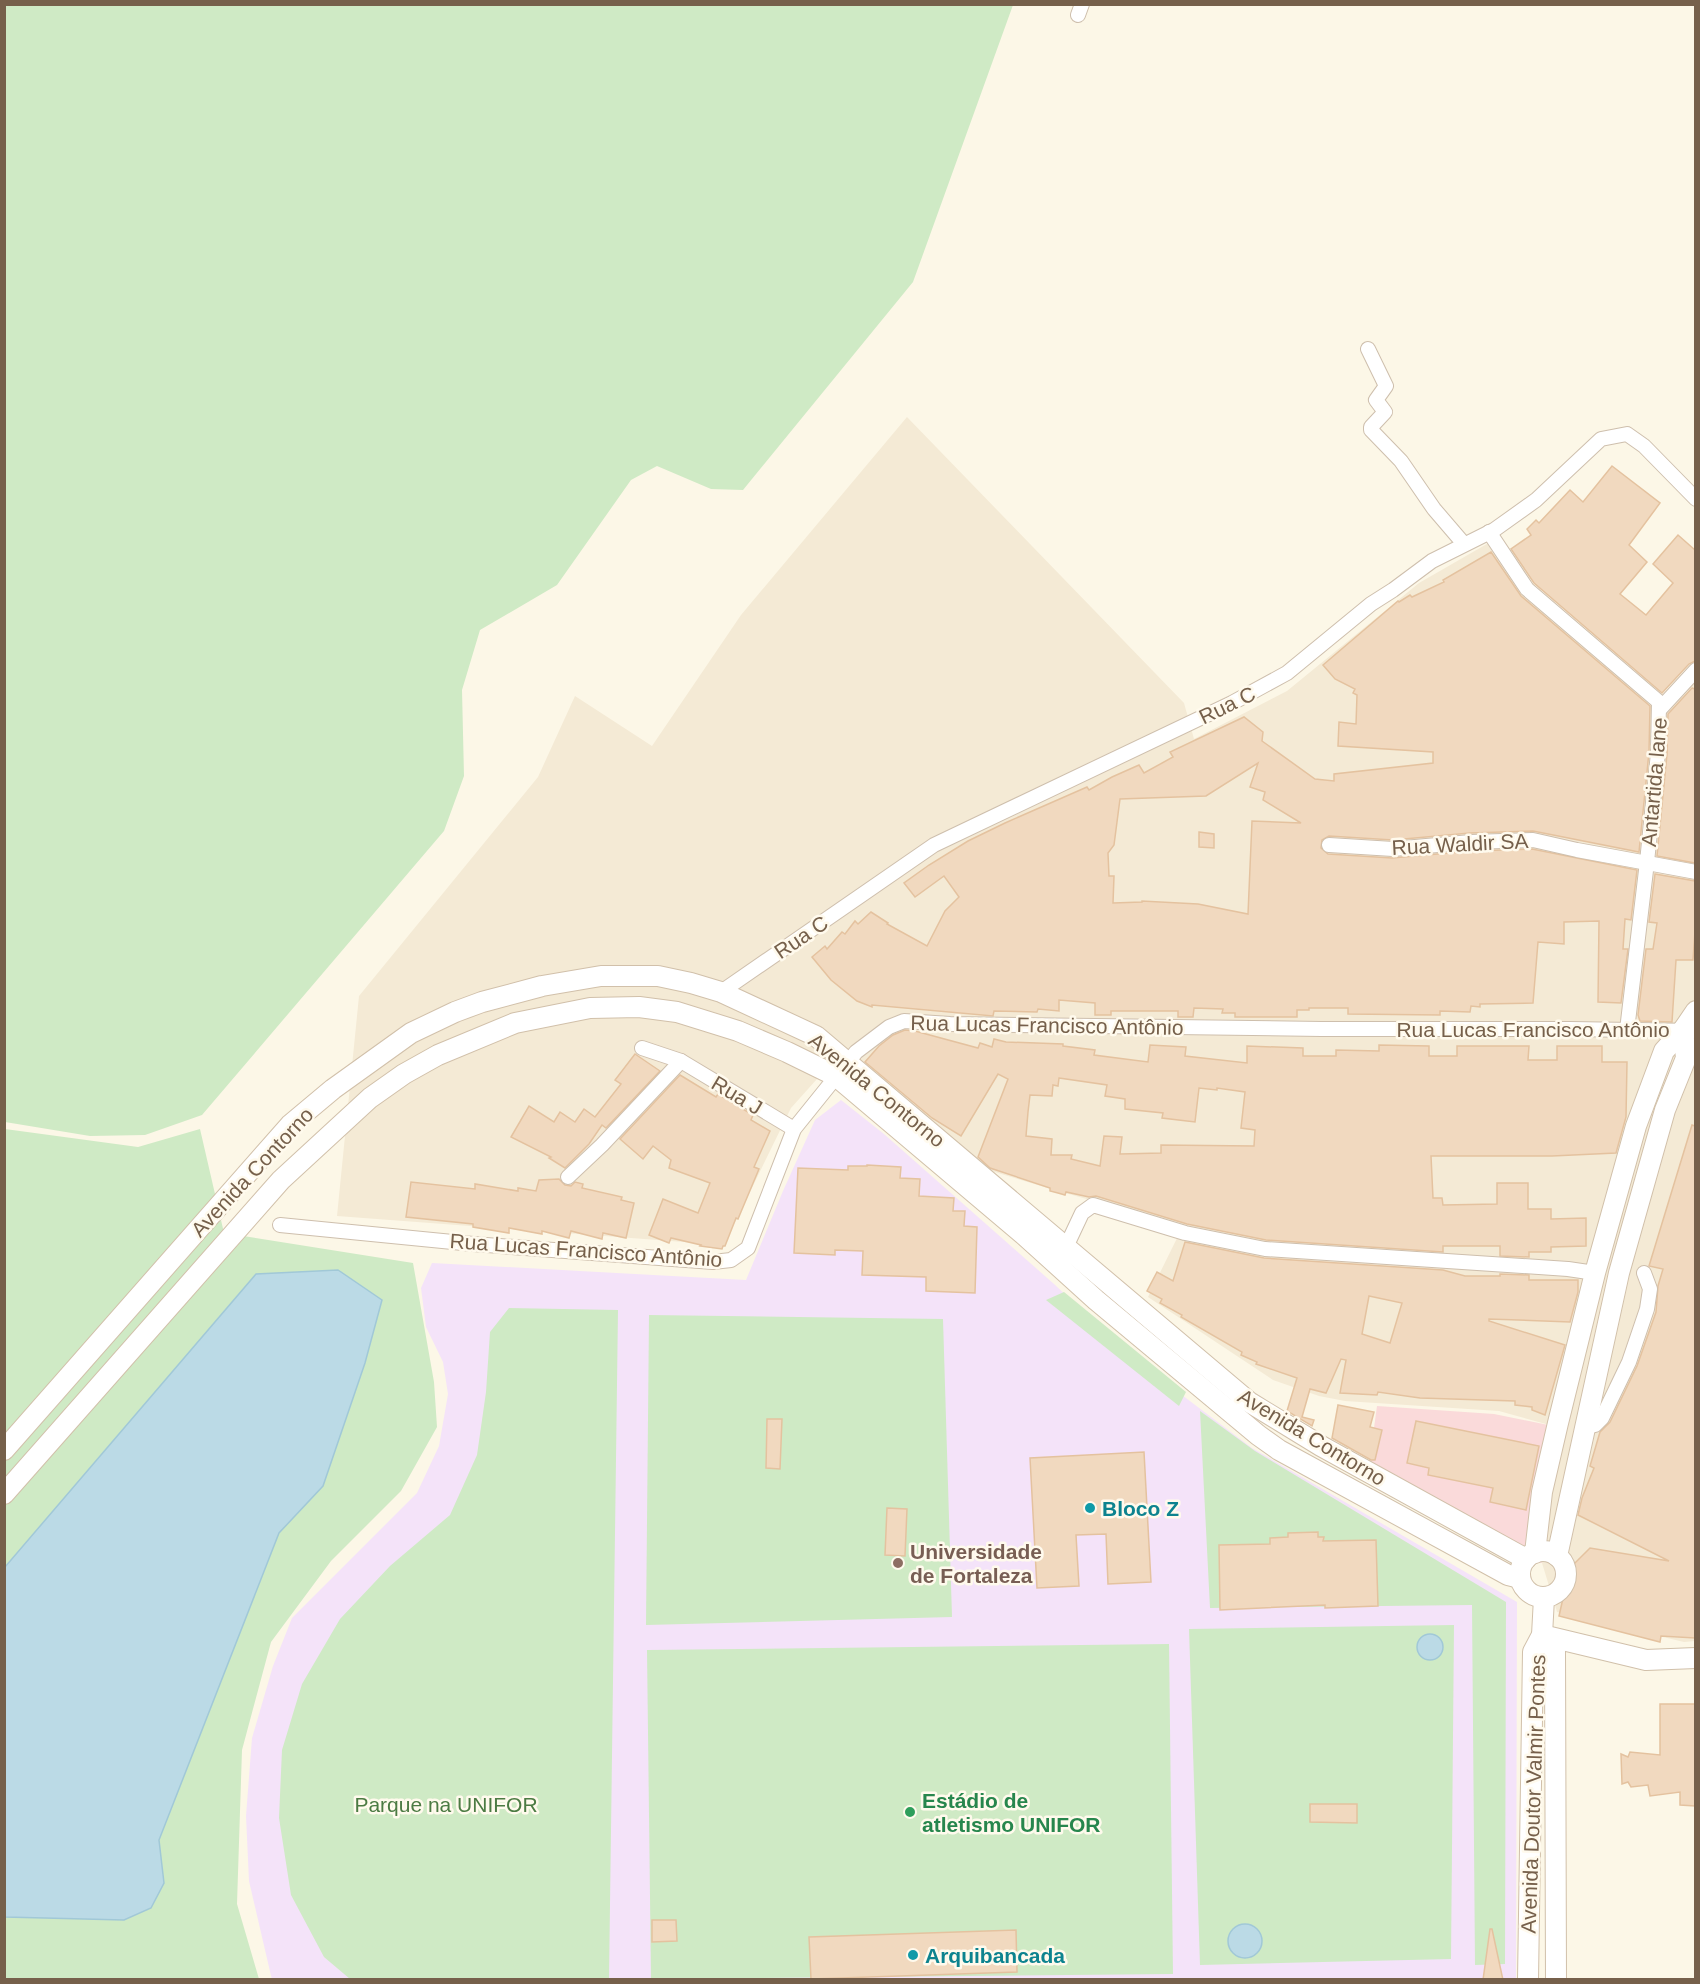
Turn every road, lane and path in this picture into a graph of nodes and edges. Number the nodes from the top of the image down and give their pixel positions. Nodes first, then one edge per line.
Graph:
1 (1368, 349) dead end
2 (1695, 499) edge
3 (1489, 532) junction
4 (1464, 544) junction
5 (1695, 670) edge
6 (1660, 708) junction
7 (1329, 845) dead end
8 (1647, 862) junction
9 (1695, 872) edge
10 (721, 992) junction
11 (1695, 1011) edge
12 (1691, 1029) edge
13 (1627, 1030) junction
14 (642, 1048) dead end
15 (681, 1061) junction
16 (842, 1069) junction
17 (794, 1129) junction
18 (568, 1177) dead end
19 (280, 1225) dead end
20 (1066, 1247) junction
21 (1595, 1273) junction
22 (1644, 1273) dead end
23 (1586, 1427) dead end
24 (4, 1450) edge
25 (4, 1494) edge
26 (1530, 1556) junction
27 (1557, 1556) junction
28 (1520, 1578) junction
29 (1544, 1598) junction
30 (1542, 1635) junction
31 (1695, 1658) edge
32 (1528, 1980) edge
33 (1556, 1980) edge

1 - 4 street
2 - 3 street, Rua C
3 - 4 street, Rua C
3 - 6 street, Antartida lane
4 - 10 street, Rua C
5 - 6 street
6 - 8 street, Antartida lane
7 - 8 street, Rua Waldir SA
8 - 9 street, Rua Waldir SA
8 - 13 street, Antartida lane
10 - 16 street, Avenida Contorno
10 - 24 street, Avenida Contorno
11 - 12 street
12 - 13 street, Rua Lucas Francisco Antônio
12 - 21 street
12 - 27 street
13 - 16 street, Rua Lucas Francisco Antônio
14 - 15 street, Rua J
15 - 17 street, Rua J
15 - 18 street
16 - 17 street, Rua Lucas Francisco Antônio
16 - 20 street, Avenida Contorno
16 - 25 street, Avenida Contorno
16 - 28 street, Avenida Contorno
17 - 19 street, Rua Lucas Francisco Antônio
20 - 21 street
20 - 26 street, Avenida Contorno
21 - 26 street
22 - 23 street
26 - 27 street
26 - 28 street
27 - 29 street
28 - 29 street
29 - 30 street
30 - 31 street
30 - 32 street, Avenida Doutor Valmir Pontes
30 - 33 street, Avenida Doutor Valmir Pontes

